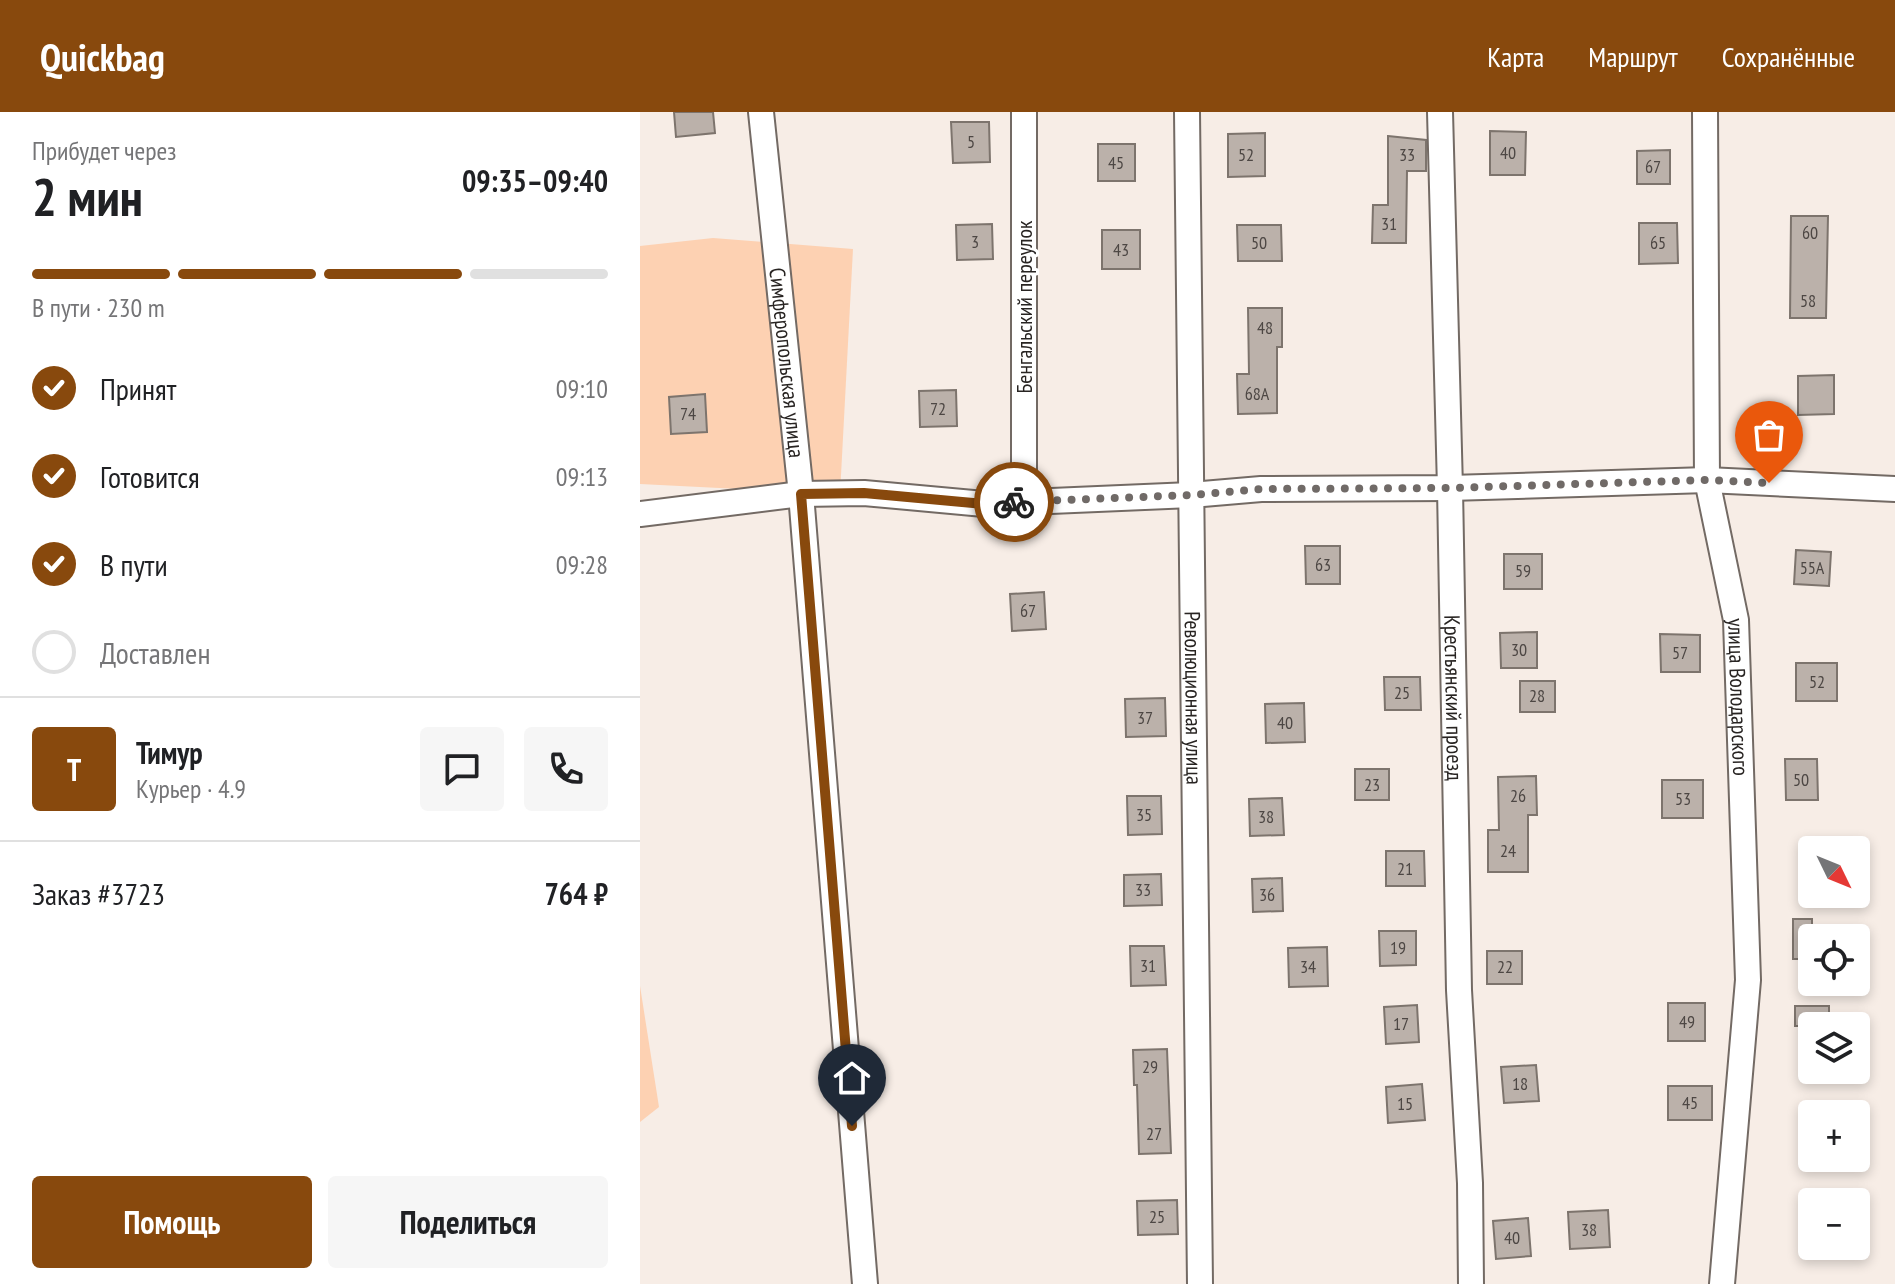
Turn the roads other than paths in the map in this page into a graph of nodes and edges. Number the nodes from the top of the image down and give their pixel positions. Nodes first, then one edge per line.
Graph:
1 (761, 112) edge
2 (1024, 112) edge
3 (1187, 112) edge
4 (1440, 112) edge
5 (1705, 112) edge
6 (1707, 480) junction
7 (1450, 488) junction
8 (1895, 489) edge
9 (801, 494) junction
10 (1191, 495) junction
11 (1024, 501) junction
12 (640, 514) edge
13 (865, 1284) edge
14 (1200, 1284) edge
15 (1471, 1284) edge
16 (1722, 1284) edge

1 - 9 street, Симферопольская улица
2 - 11 street, Бенгальский переулок
3 - 10 street, Революционная улица
4 - 7 street, Крестьянский проезд
5 - 6 street, улица Володарского
6 - 7 street
6 - 8 street
6 - 16 street, улица Володарского
7 - 10 street
7 - 15 street, Крестьянский проезд
9 - 11 street
9 - 12 street
9 - 13 street, Симферопольская улица
10 - 11 street
10 - 14 street, Революционная улица

